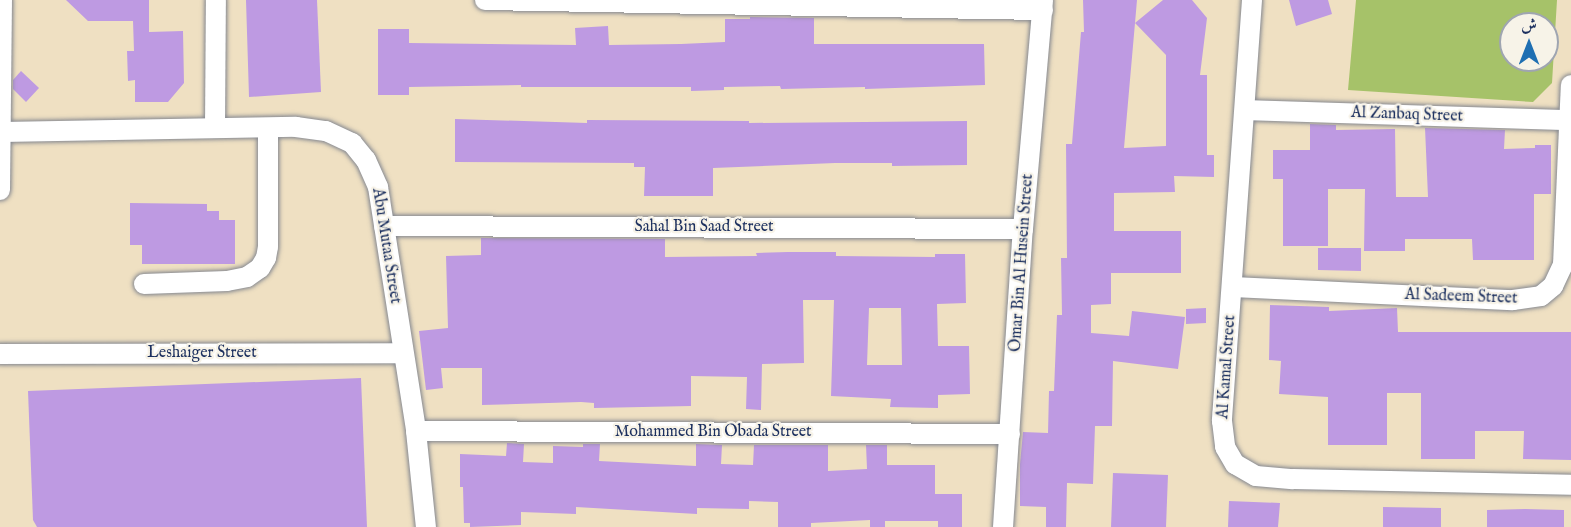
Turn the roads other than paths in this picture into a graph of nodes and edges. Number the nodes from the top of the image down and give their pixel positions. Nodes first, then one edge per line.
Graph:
1 (2, 0) edge
2 (216, 0) edge
3 (485, 0) edge
4 (1252, 0) edge
5 (654, 2) edge
6 (824, 3) edge
7 (1043, 5) edge
8 (1571, 85) edge
9 (1245, 110) junction
10 (1569, 120) junction
11 (215, 128) junction
12 (268, 128) junction
13 (2, 132) junction
14 (0, 190) edge
15 (384, 226) junction
16 (1023, 229) junction
17 (144, 284) dead end
18 (1233, 286) junction
19 (403, 353) junction
20 (0, 354) edge
21 (416, 431) junction
22 (1010, 434) junction
23 (1571, 485) edge
24 (426, 527) edge
25 (1003, 527) edge

1 - 13 street
2 - 11 street
3 - 5 street
4 - 9 street, Al Kamal Street
5 - 6 street
6 - 7 street
7 - 16 street, Omar Bin Al Husein Street
8 - 10 street, Al Sadeem Street
9 - 10 street, Al Zanbaq Street
9 - 18 street, Al Kamal Street
10 - 18 street, Al Sadeem Street
11 - 12 street, Abu Mutaa Street
11 - 13 street, Abu Mutaa Street
12 - 15 street, Abu Mutaa Street
12 - 17 street
13 - 14 street
15 - 16 street, Sahal Bin Saad Street
15 - 19 street, Abu Mutaa Street
16 - 22 street, Omar Bin Al Husein Street
18 - 23 street, Al Kamal Street
19 - 20 street, Leshaiger Street
19 - 21 street, Abu Mutaa Street
21 - 22 street, Mohammed Bin Obada Street
21 - 24 street, Abu Mutaa Street
22 - 25 street, Omar Bin Al Husein Street

